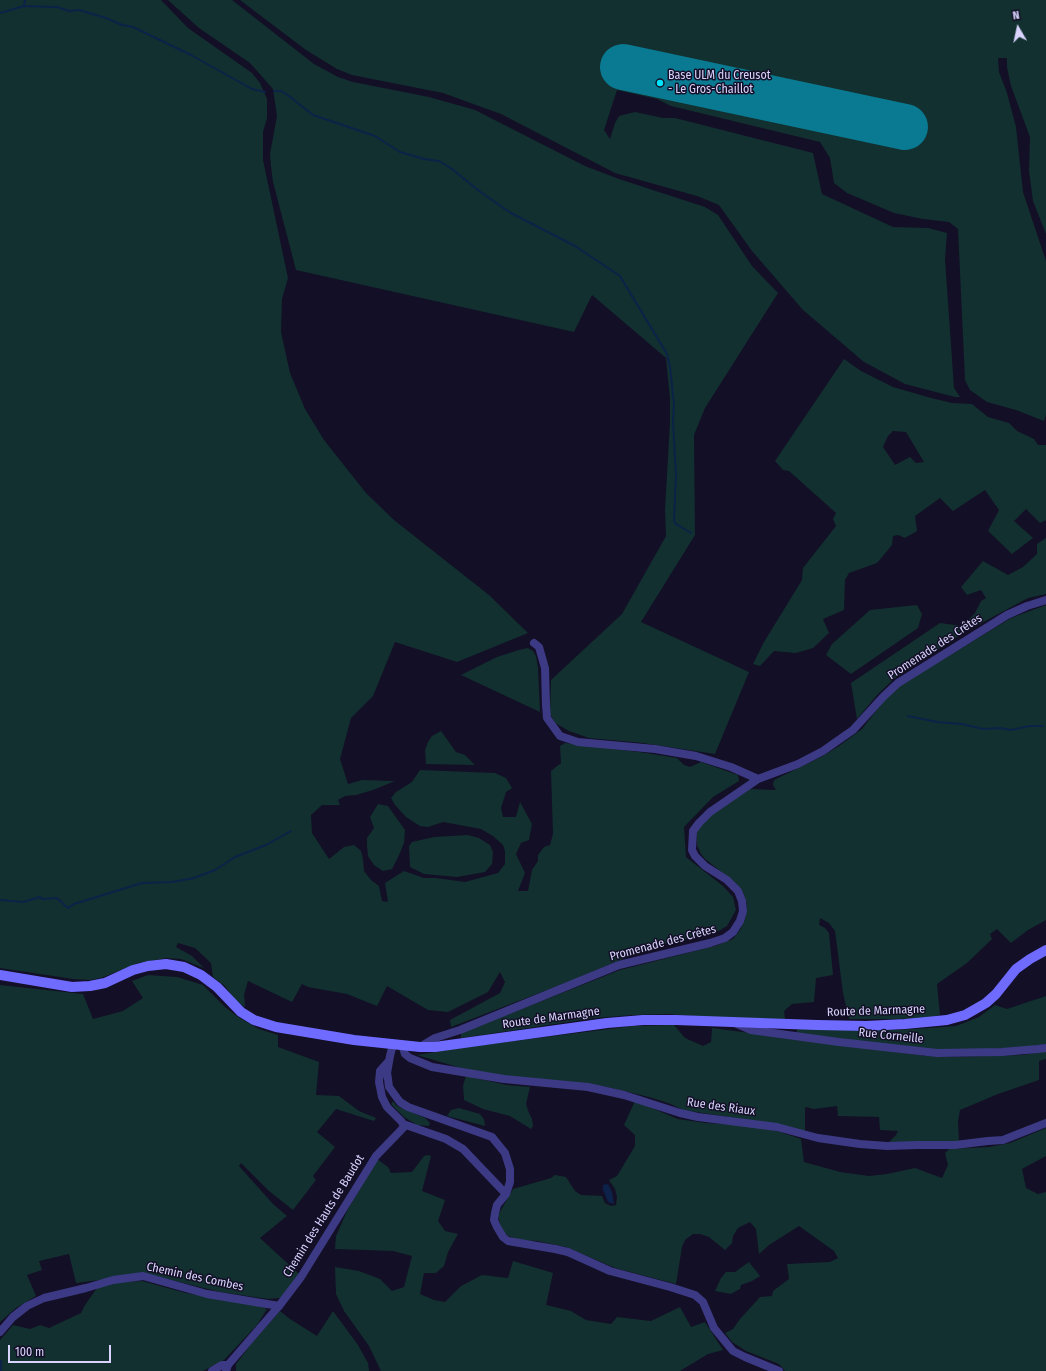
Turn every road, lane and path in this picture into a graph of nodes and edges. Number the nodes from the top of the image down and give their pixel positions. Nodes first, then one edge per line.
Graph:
1 (1046, 600) edge
2 (534, 643) dead end
3 (758, 779) junction
4 (1046, 950) edge
5 (0, 975) edge
6 (735, 1023) junction
7 (397, 1045) junction
8 (420, 1047) junction
9 (1046, 1048) edge
10 (389, 1061) junction
11 (1046, 1123) edge
12 (403, 1124) junction
13 (506, 1194) junction
14 (279, 1306) junction
15 (0, 1332) edge
16 (227, 1368) edge
17 (212, 1371) edge
18 (778, 1371) edge

1 - 3 street, Promenade des Crêtes
2 - 3 street
3 - 8 street, Promenade des Crêtes
4 - 6 street, Route de Marmagne
5 - 7 street, Route de Marmagne
6 - 8 street, Route de Marmagne
6 - 9 street, Rue Corneille
7 - 8 street, Route de Marmagne
7 - 10 street
7 - 11 street, Rue des Riaux
10 - 12 street
10 - 13 street
12 - 13 street
12 - 14 street, Chemin des Hauts de Baudot
13 - 18 street
14 - 15 street, Chemin des Combes
14 - 16 street, Chemin des Hauts de Baudot
16 - 17 street

